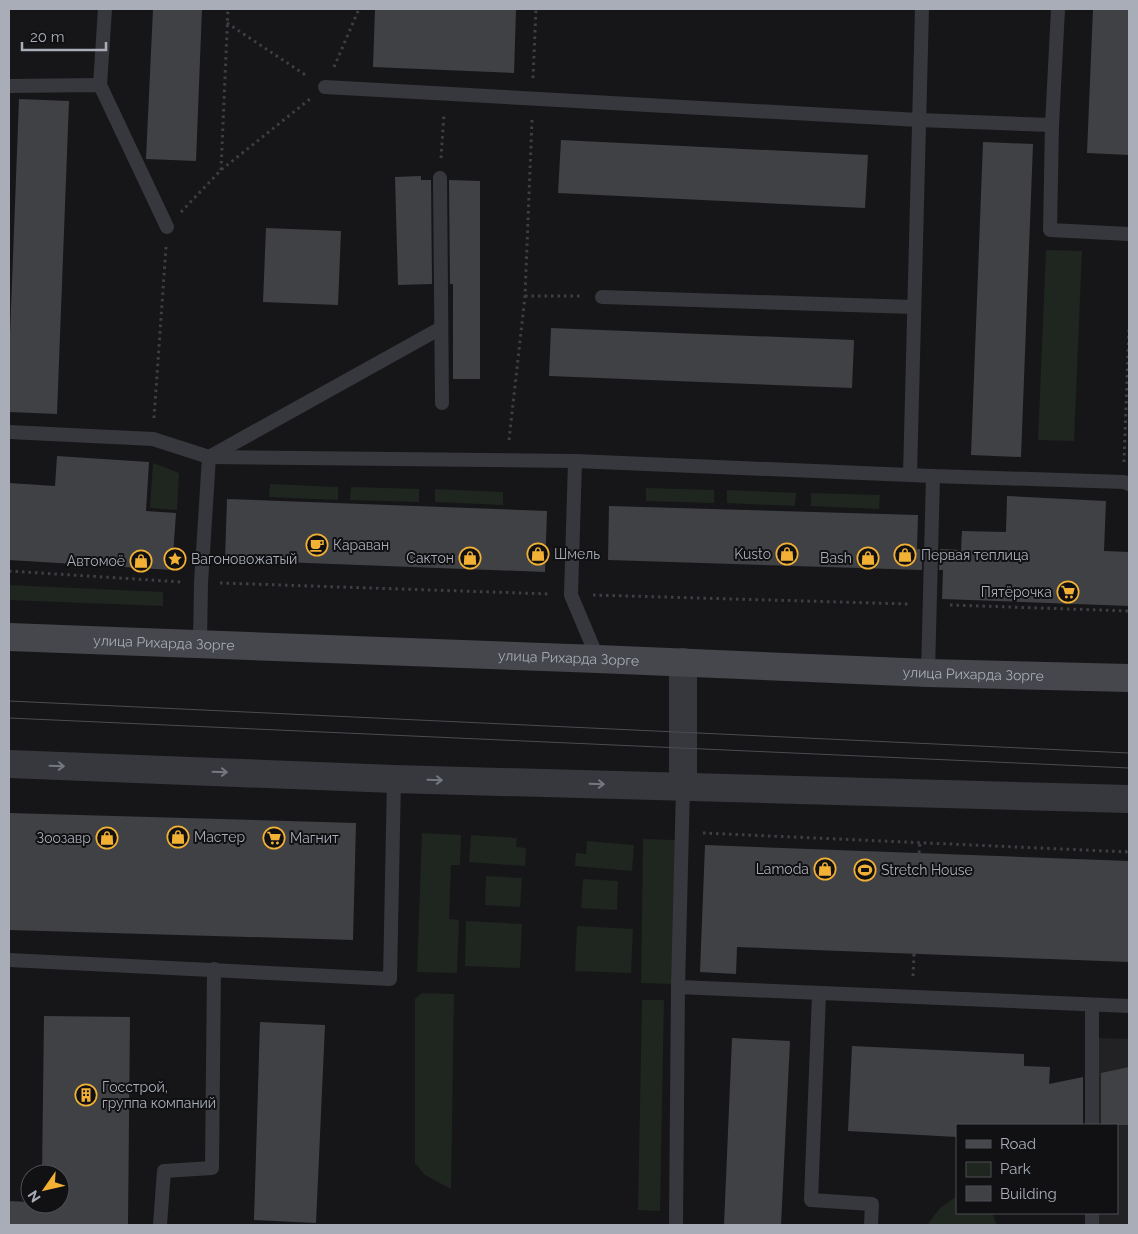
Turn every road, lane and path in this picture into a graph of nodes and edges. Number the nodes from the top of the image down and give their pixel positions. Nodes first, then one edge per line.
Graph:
1 (105, 9) edge
2 (228, 9) edge
3 (359, 9) edge
4 (536, 9) edge
5 (922, 9) edge
6 (1058, 9) edge
7 (227, 24) junction
8 (100, 85) junction
9 (9, 86) edge
10 (324, 87) junction
11 (445, 94) junction
12 (532, 99) junction
13 (919, 120) junction
14 (1052, 125) junction
15 (221, 170) junction
16 (440, 178) joint
17 (167, 227) junction
18 (1129, 234) edge
19 (525, 296) junction
20 (602, 297) joint
21 (914, 308) junction
22 (1129, 327) edge
23 (441, 328) junction
24 (442, 403) dead end
25 (9, 432) edge
26 (153, 439) junction
27 (209, 457) junction
28 (506, 460) junction
29 (575, 461) junction
30 (910, 475) junction
31 (933, 476) junction
32 (1126, 483) edge
33 (9, 638) edge
34 (200, 644) junction
35 (598, 659) junction
36 (683, 662) junction
37 (928, 673) junction
38 (1129, 678) edge
39 (9, 764) edge
40 (394, 779) junction
41 (683, 787) junction
42 (1129, 798) edge
43 (682, 832) junction
44 (920, 843) junction
45 (1129, 852) edge
46 (919, 853) dead end
47 (9, 960) edge
48 (214, 970) junction
49 (678, 987) junction
50 (820, 994) junction
51 (1092, 1005) junction
52 (1129, 1006) edge
53 (1092, 1124) edge
54 (160, 1225) edge
55 (676, 1225) edge
56 (871, 1225) edge

1 - 8 lane
2 - 7 path
3 - 10 path
4 - 12 path
5 - 13 lane
6 - 14 lane
7 - 10 path
7 - 15 path
8 - 9 lane
8 - 17 lane
10 - 11 lane
10 - 15 path
11 - 12 lane
11 - 16 path
12 - 13 lane
12 - 19 path
13 - 14 lane
13 - 21 lane
14 - 18 lane
15 - 17 path
16 - 23 lane
17 - 26 path
19 - 20 path
19 - 28 path
20 - 21 lane
21 - 30 lane
22 - 32 path
23 - 24 lane
23 - 27 lane
25 - 26 lane
26 - 27 lane
27 - 28 lane
27 - 34 lane
28 - 29 lane
29 - 30 lane
29 - 35 lane
30 - 31 lane
31 - 32 lane
31 - 37 lane
33 - 34 main road, улица Рихарда Зорге
34 - 35 main road, улица Рихарда Зорге
35 - 36 main road, улица Рихарда Зорге
36 - 37 main road, улица Рихарда Зорге
36 - 41 street
37 - 38 main road, улица Рихарда Зорге
39 -> 40 street
40 -> 41 street
40 - 48 lane
41 - 42 street
41 - 43 lane
43 - 44 path
43 - 49 lane
44 - 45 path
44 - 46 path
47 - 48 lane
48 - 54 lane
49 - 50 lane
49 - 55 lane
50 - 51 lane
50 - 56 lane
51 - 52 lane
51 - 53 lane

